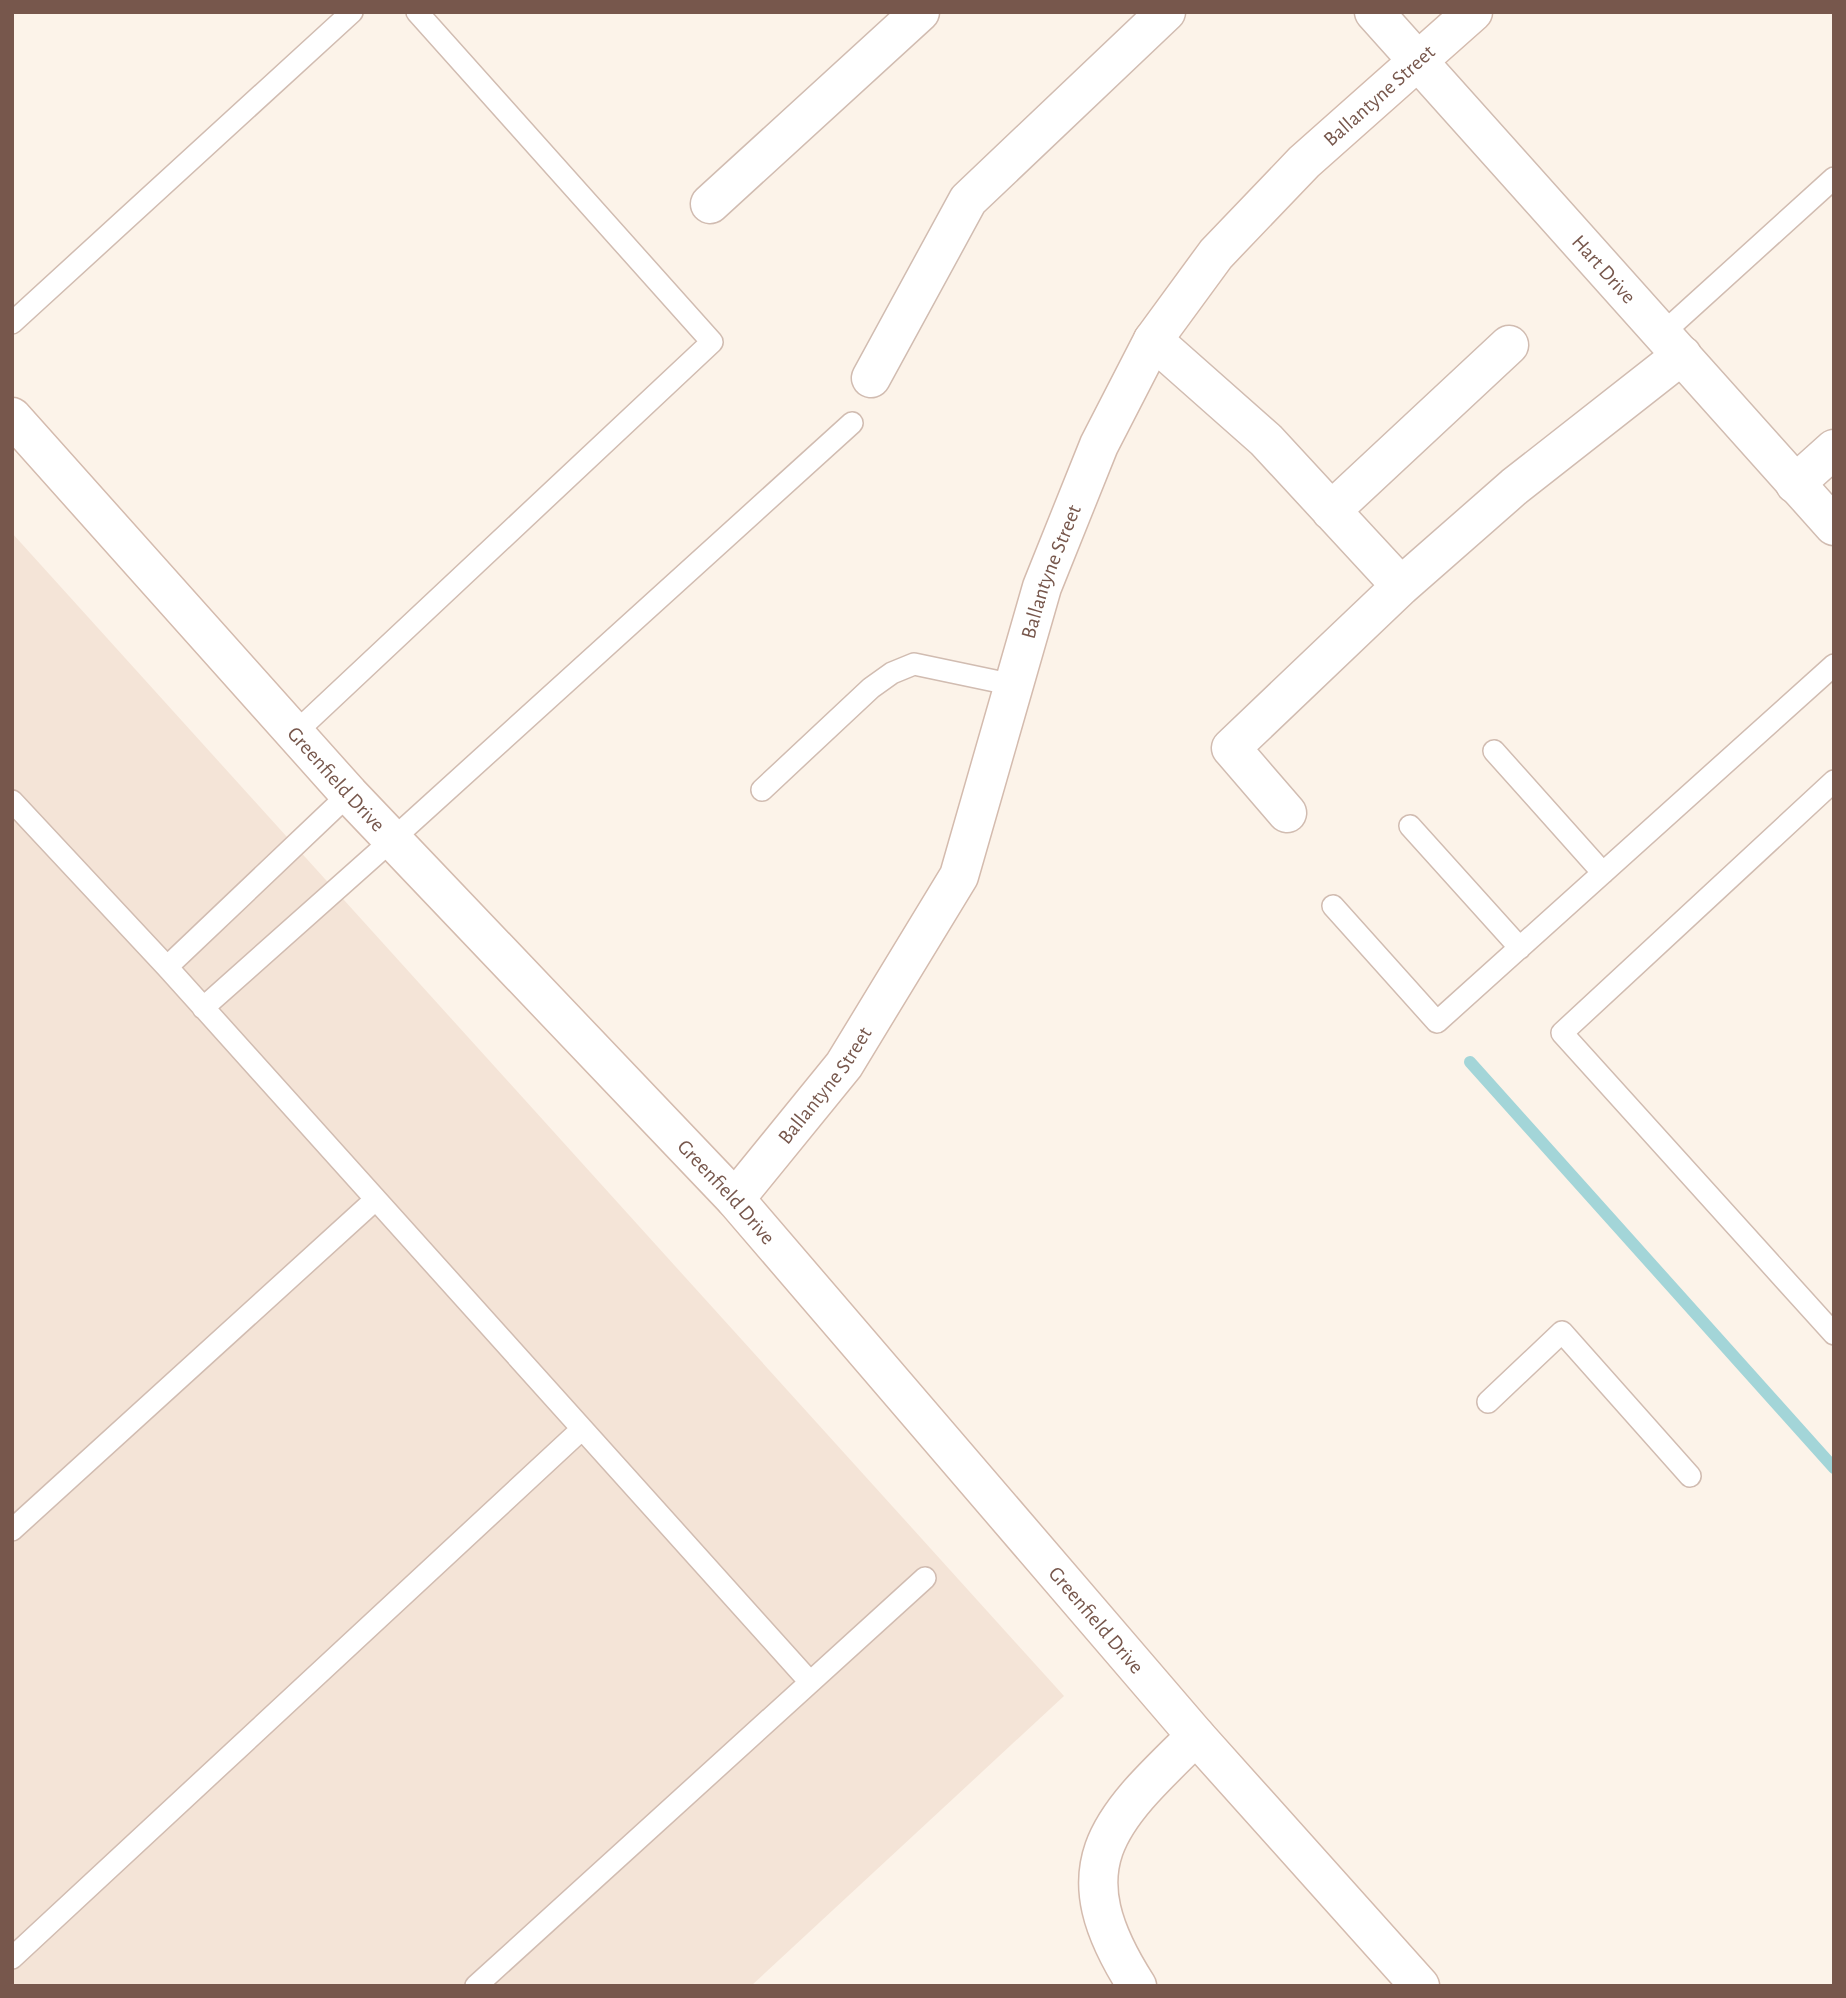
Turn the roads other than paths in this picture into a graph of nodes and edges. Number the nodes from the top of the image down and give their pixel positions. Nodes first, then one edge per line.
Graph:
1 (352, 12) edge
2 (417, 12) edge
3 (920, 12) edge
4 (1166, 12) edge
5 (1374, 12) edge
6 (1474, 12) edge
7 (1418, 60) junction
8 (1834, 178) edge
9 (710, 204) dead end
10 (12, 323) edge
11 (1153, 340) junction
12 (1672, 344) junction
13 (1510, 345) dead end
14 (871, 379) dead end
15 (12, 417) edge
16 (852, 423) dead end
17 (1834, 449) edge
18 (1795, 484) junction
19 (1331, 511) junction
20 (1834, 526) edge
21 (1401, 586) junction
22 (1834, 665) edge
23 (1014, 685) junction
24 (295, 733) junction
25 (1494, 751) dead end
26 (1834, 781) edge
27 (762, 790) dead end
28 (349, 794) junction
29 (12, 801) edge
30 (1287, 813) dead end
31 (1410, 826) dead end
32 (393, 839) junction
33 (1603, 873) junction
34 (1332, 906) dead end
35 (1520, 948) junction
36 (167, 967) junction
37 (203, 1008) junction
38 (735, 1199) junction
39 (376, 1200) junction
40 (1834, 1334) edge
41 (1488, 1402) dead end
42 (582, 1429) junction
43 (1690, 1476) dead end
44 (12, 1530) edge
45 (925, 1578) dead end
46 (810, 1682) junction
47 (1196, 1736) junction
48 (12, 1958) edge
49 (476, 1986) edge
50 (1137, 1986) edge
51 (1420, 1986) edge

1 - 10 lane
2 - 24 lane
3 - 9 main road
4 - 14 main road
5 - 7 main road, Hart Drive
6 - 7 main road, Ballantyne Street
7 - 11 main road, Ballantyne Street
7 - 12 main road, Hart Drive
8 - 12 lane
11 - 19 main road
11 - 23 main road, Ballantyne Street
12 - 18 main road, Hart Drive
12 - 21 main road
13 - 19 main road
15 - 24 main road, Greenfield Drive
16 - 32 lane
17 - 18 main road
18 - 20 main road, Hart Drive
19 - 21 main road
21 - 30 main road
22 - 33 lane
23 - 27 lane
23 - 38 main road, Ballantyne Street
24 - 28 main road, Greenfield Drive
25 - 33 lane
26 - 40 lane
28 - 32 main road, Greenfield Drive
28 - 36 lane
29 - 36 lane
31 - 35 lane
32 - 37 lane
32 - 38 main road, Greenfield Drive
33 - 35 lane
34 - 35 lane
36 - 37 lane
37 - 39 lane
38 - 47 main road, Greenfield Drive
39 - 42 lane
39 - 44 lane
41 - 43 lane
42 - 46 lane
42 - 48 lane
45 - 46 lane
46 - 49 lane
47 - 50 main road
47 - 51 main road, Greenfield Drive

